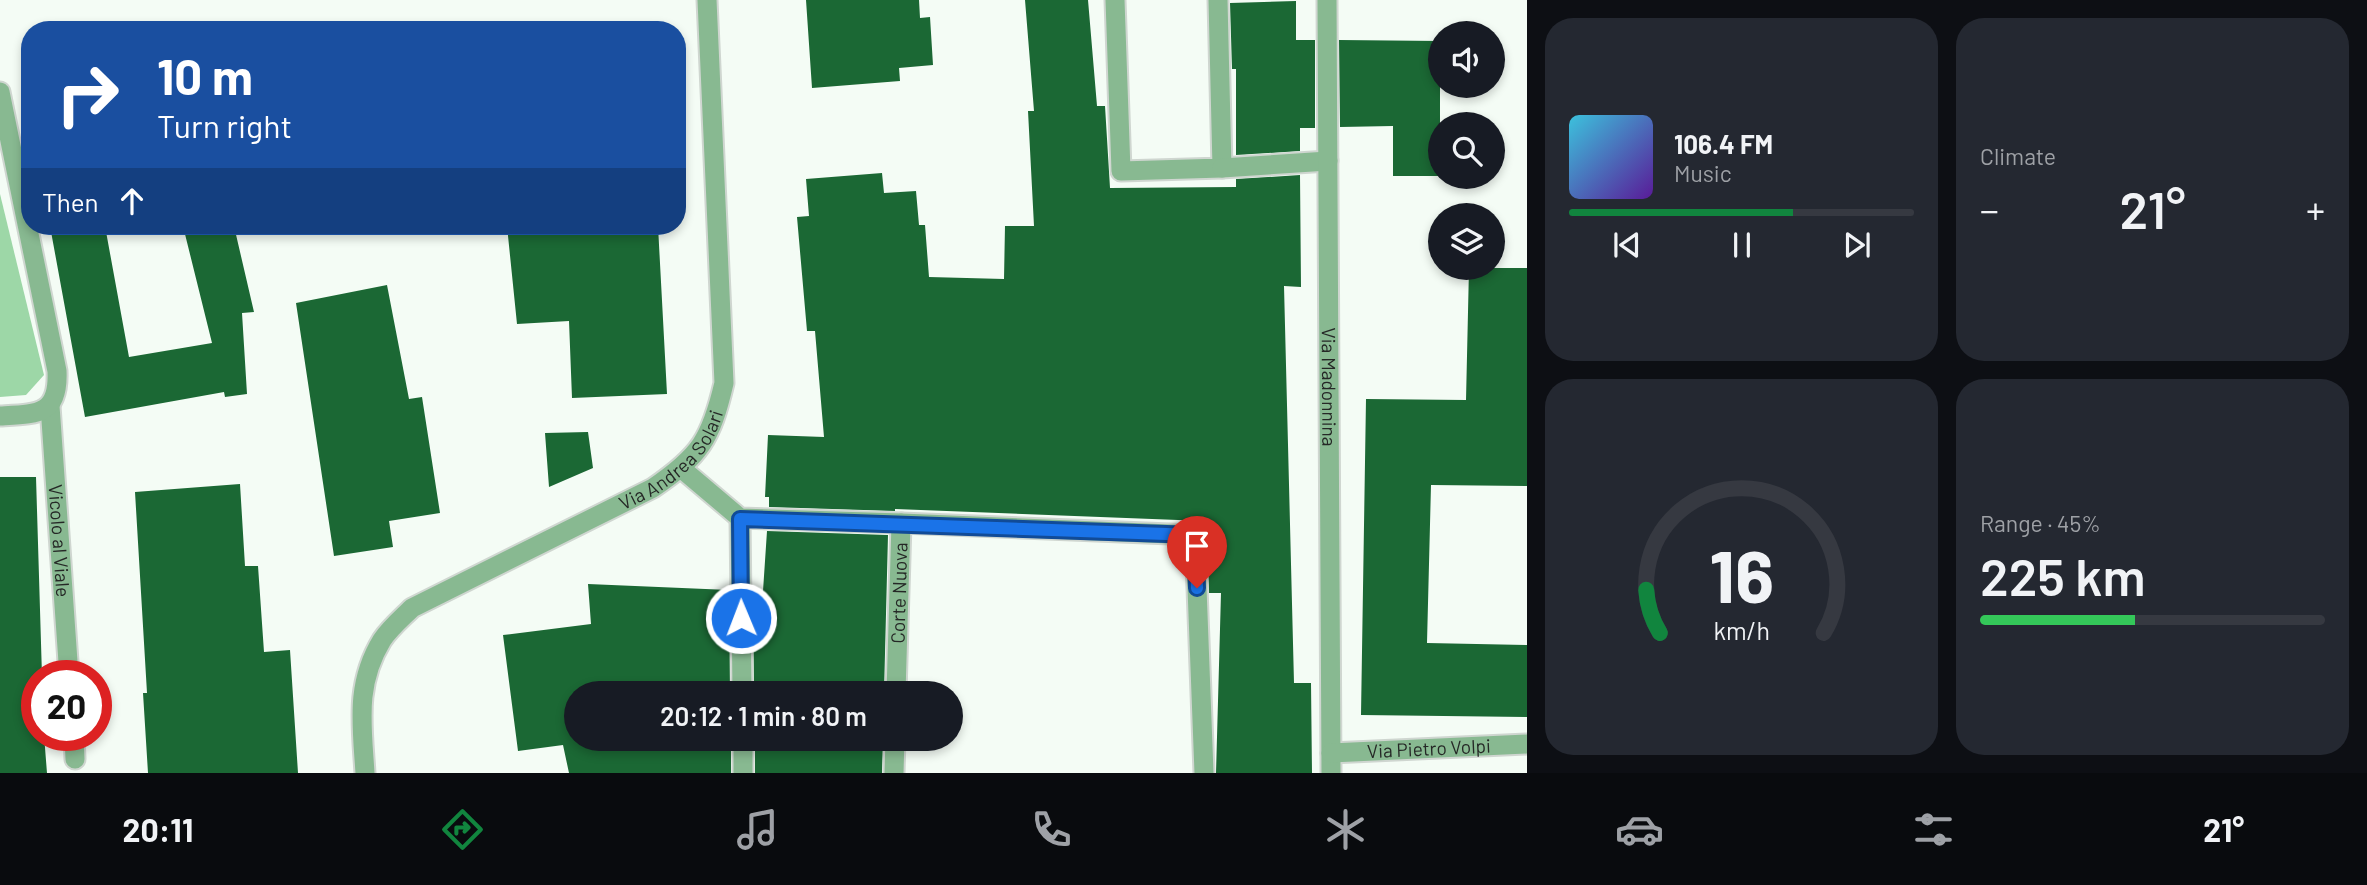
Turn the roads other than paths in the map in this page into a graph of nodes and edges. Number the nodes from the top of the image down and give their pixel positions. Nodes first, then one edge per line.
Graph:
1 (706, 0) edge
2 (1115, 0) edge
3 (1218, 0) edge
4 (1327, 0) edge
5 (0, 92) edge
6 (1328, 161) junction
7 (21, 168) edge
8 (1222, 168) junction
9 (34, 235) edge
10 (50, 406) junction
11 (0, 416) edge
12 (682, 469) junction
13 (740, 519) junction
14 (901, 523) junction
15 (68, 660) edge
16 (742, 681) edge
17 (896, 681) edge
18 (1527, 744) edge
19 (75, 751) edge
20 (743, 751) edge
21 (895, 751) edge
22 (1331, 752) junction
23 (75, 758) dead end
24 (365, 773) edge
25 (743, 773) edge
26 (894, 773) edge
27 (1204, 773) edge
28 (1331, 773) edge

1 - 12 street, Via Andrea Solari
2 - 8 street
3 - 8 street
4 - 6 street, Via Madonnina
5 - 7 street, Vicolo al Viale
6 - 8 street
6 - 22 street, Via Madonnina
9 - 10 street, Vicolo al Viale
10 - 11 street
10 - 15 street, Vicolo al Viale
12 - 13 street
12 - 24 street, Via Andrea Solari
13 - 14 street
13 - 16 street
14 - 17 street, Corte Nuova
14 - 27 street, Corte Nuova
18 - 22 street, Via Pietro Volpi
19 - 23 street
20 - 25 street
21 - 26 street
22 - 28 street, Via Madonnina

